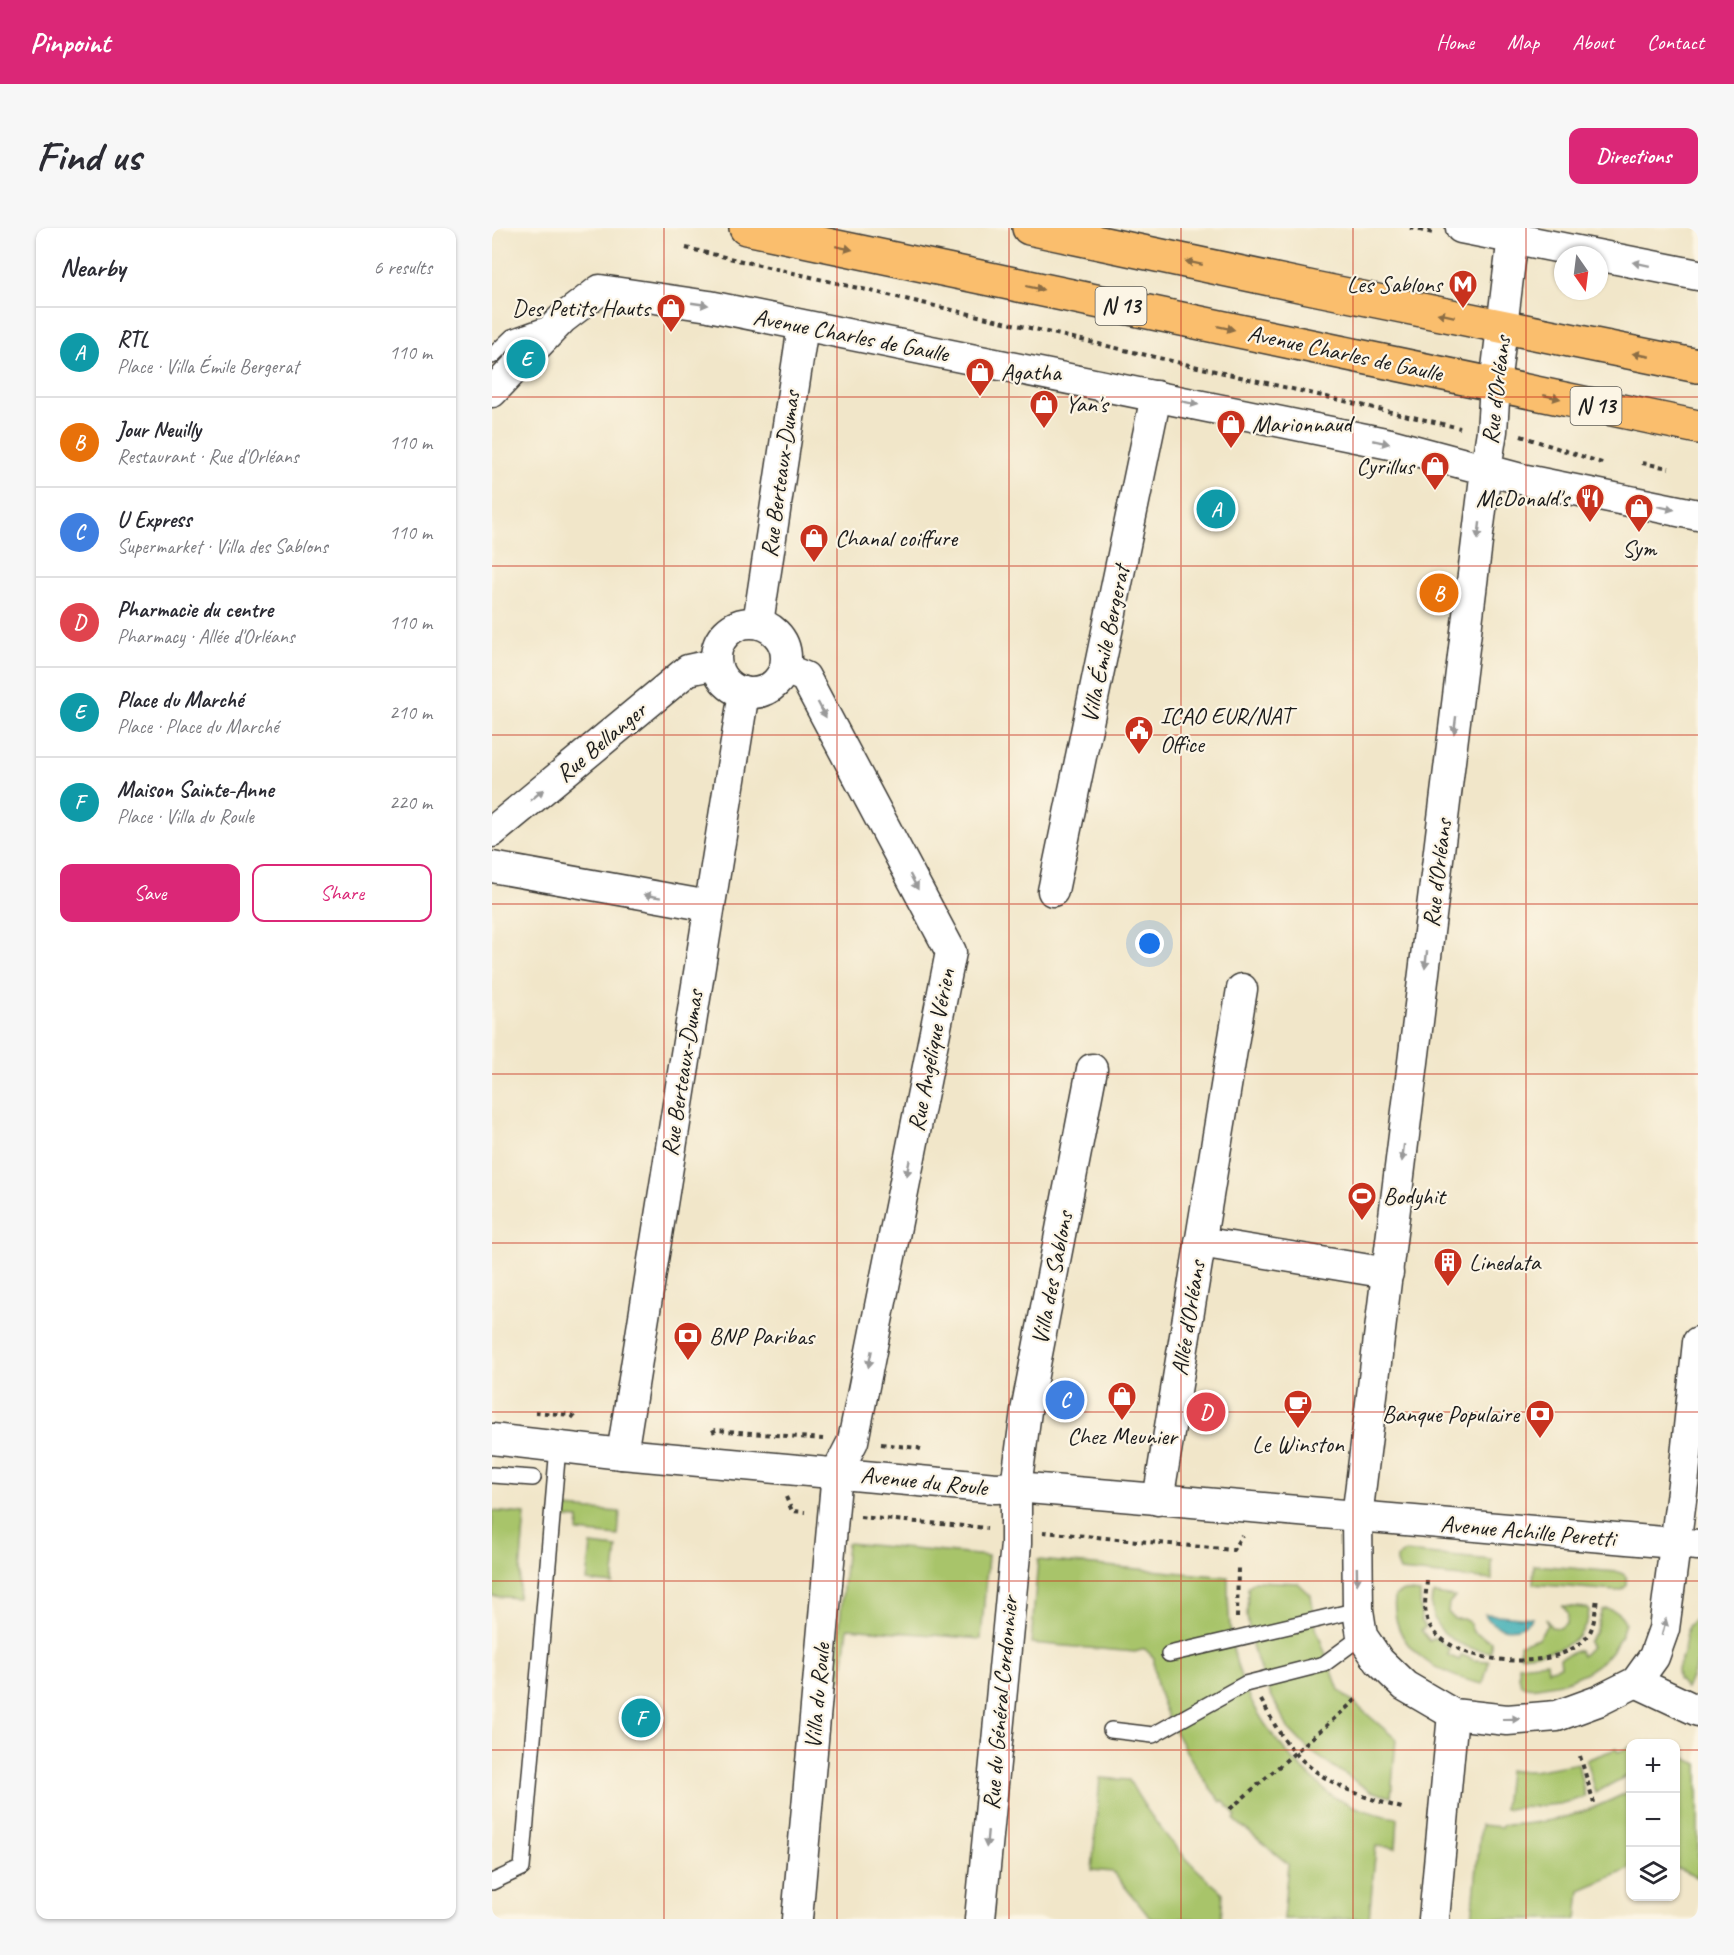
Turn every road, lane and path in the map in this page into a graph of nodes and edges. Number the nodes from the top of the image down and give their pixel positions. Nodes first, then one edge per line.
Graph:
1 (746, 228) edge
2 (1029, 228) edge
3 (1461, 228) edge
4 (1514, 233) edge
5 (686, 248) dead end
6 (1698, 275) edge
7 (562, 319) junction
8 (803, 326) junction
9 (1503, 327) junction
10 (492, 356) edge
11 (1698, 366) edge
12 (1495, 385) junction
13 (492, 392) edge
14 (1156, 396) junction
15 (1698, 427) edge
16 (1460, 428) dead end
17 (1512, 433) dead end
18 (1642, 463) dead end
19 (1611, 465) dead end
20 (1669, 468) dead end
21 (1486, 469) junction
22 (1698, 515) edge
23 (758, 623) junction
24 (716, 664) junction
25 (784, 669) junction
26 (744, 692) junction
27 (492, 832) edge
28 (492, 867) edge
29 (1053, 891) dead end
30 (709, 906) junction
31 (1242, 989) dead end
32 (1092, 1069) dead end
33 (1200, 1242) junction
34 (1388, 1273) junction
35 (1698, 1342) edge
36 (492, 1439) edge
37 (558, 1447) junction
38 (621, 1454) junction
39 (837, 1472) junction
40 (492, 1475) edge
41 (533, 1478) dead end
42 (1016, 1487) junction
43 (1158, 1500) junction
44 (1357, 1517) junction
45 (1686, 1544) edge
46 (1238, 1566) dead end
47 (1427, 1581) dead end
48 (1597, 1598) dead end
49 (1360, 1623) junction
50 (1241, 1637) junction
51 (1169, 1653) dead end
52 (1253, 1682) junction
53 (1636, 1682) junction
54 (1359, 1697) dead end
55 (1698, 1711) edge
56 (1453, 1714) junction
57 (1111, 1730) dead end
58 (1295, 1752) junction
59 (1580, 1756) dead end
60 (1594, 1803) dead end
61 (1402, 1808) dead end
62 (1230, 1809) dead end
63 (492, 1882) edge
64 (797, 1919) edge
65 (980, 1919) edge
66 (1434, 1919) edge

1 -> 12 main road, Avenue Charles de Gaulle / N 13
9 -> 2 main road, N 13
3 - 4 street
6 -> 4 street
4 - 9 street, Rue d'Orléans
5 - 16 path
7 -> 8 street, Avenue Charles de Gaulle
7 - 10 lane
7 - 13 street
8 - 14 street, Avenue Charles de Gaulle
8 - 23 street, Rue Berteaux-Dumas
11 -> 9 main road, N 13
9 - 12 street, Rue d'Orléans
12 -> 15 main road, Avenue Charles de Gaulle / N 13
12 - 21 street, Rue d'Orléans
14 -> 21 street, Avenue Charles de Gaulle
14 - 29 street, Villa Émile Bergerat
17 - 19 path
18 - 20 path
21 -> 22 street, Avenue Charles de Gaulle
21 -> 34 street, Rue d'Orléans
23 - 24 street
23 - 25 street
24 - 26 street
27 -> 24 street, Rue Bellanger
25 - 26 street
25 -> 39 street, Rue Angélique Vérien
26 - 30 street, Rue Berteaux-Dumas
30 -> 28 street
30 - 38 street, Rue Berteaux-Dumas
31 - 33 street, Allée d'Orléans
32 - 42 street, Villa des Sablons
33 - 34 street, Allée d'Orléans
33 - 43 street, Allée d'Orléans
34 - 44 street, Rue d'Orléans
35 - 45 street
36 - 37 street, Avenue du Roule
37 - 38 street, Avenue du Roule
37 - 63 lane
38 - 39 street, Avenue du Roule
39 - 42 street, Avenue du Roule
39 - 64 street, Villa du Roule
40 - 41 lane
42 - 43 street, Avenue du Roule
42 -> 65 street, Rue du Général Cordonnier
43 - 44 street, Avenue du Roule
44 - 45 street, Avenue Achille Peretti
44 -> 49 street, Rue d'Orléans
53 -> 45 street
46 - 50 path
47 - 48 path
49 - 50 lane
49 - 52 lane
49 - 56 street
50 - 51 lane
52 - 57 lane
52 - 58 path
53 - 55 street
56 -> 53 street
54 - 58 path
56 - 66 street
58 - 61 path
58 - 62 path
59 - 60 path

